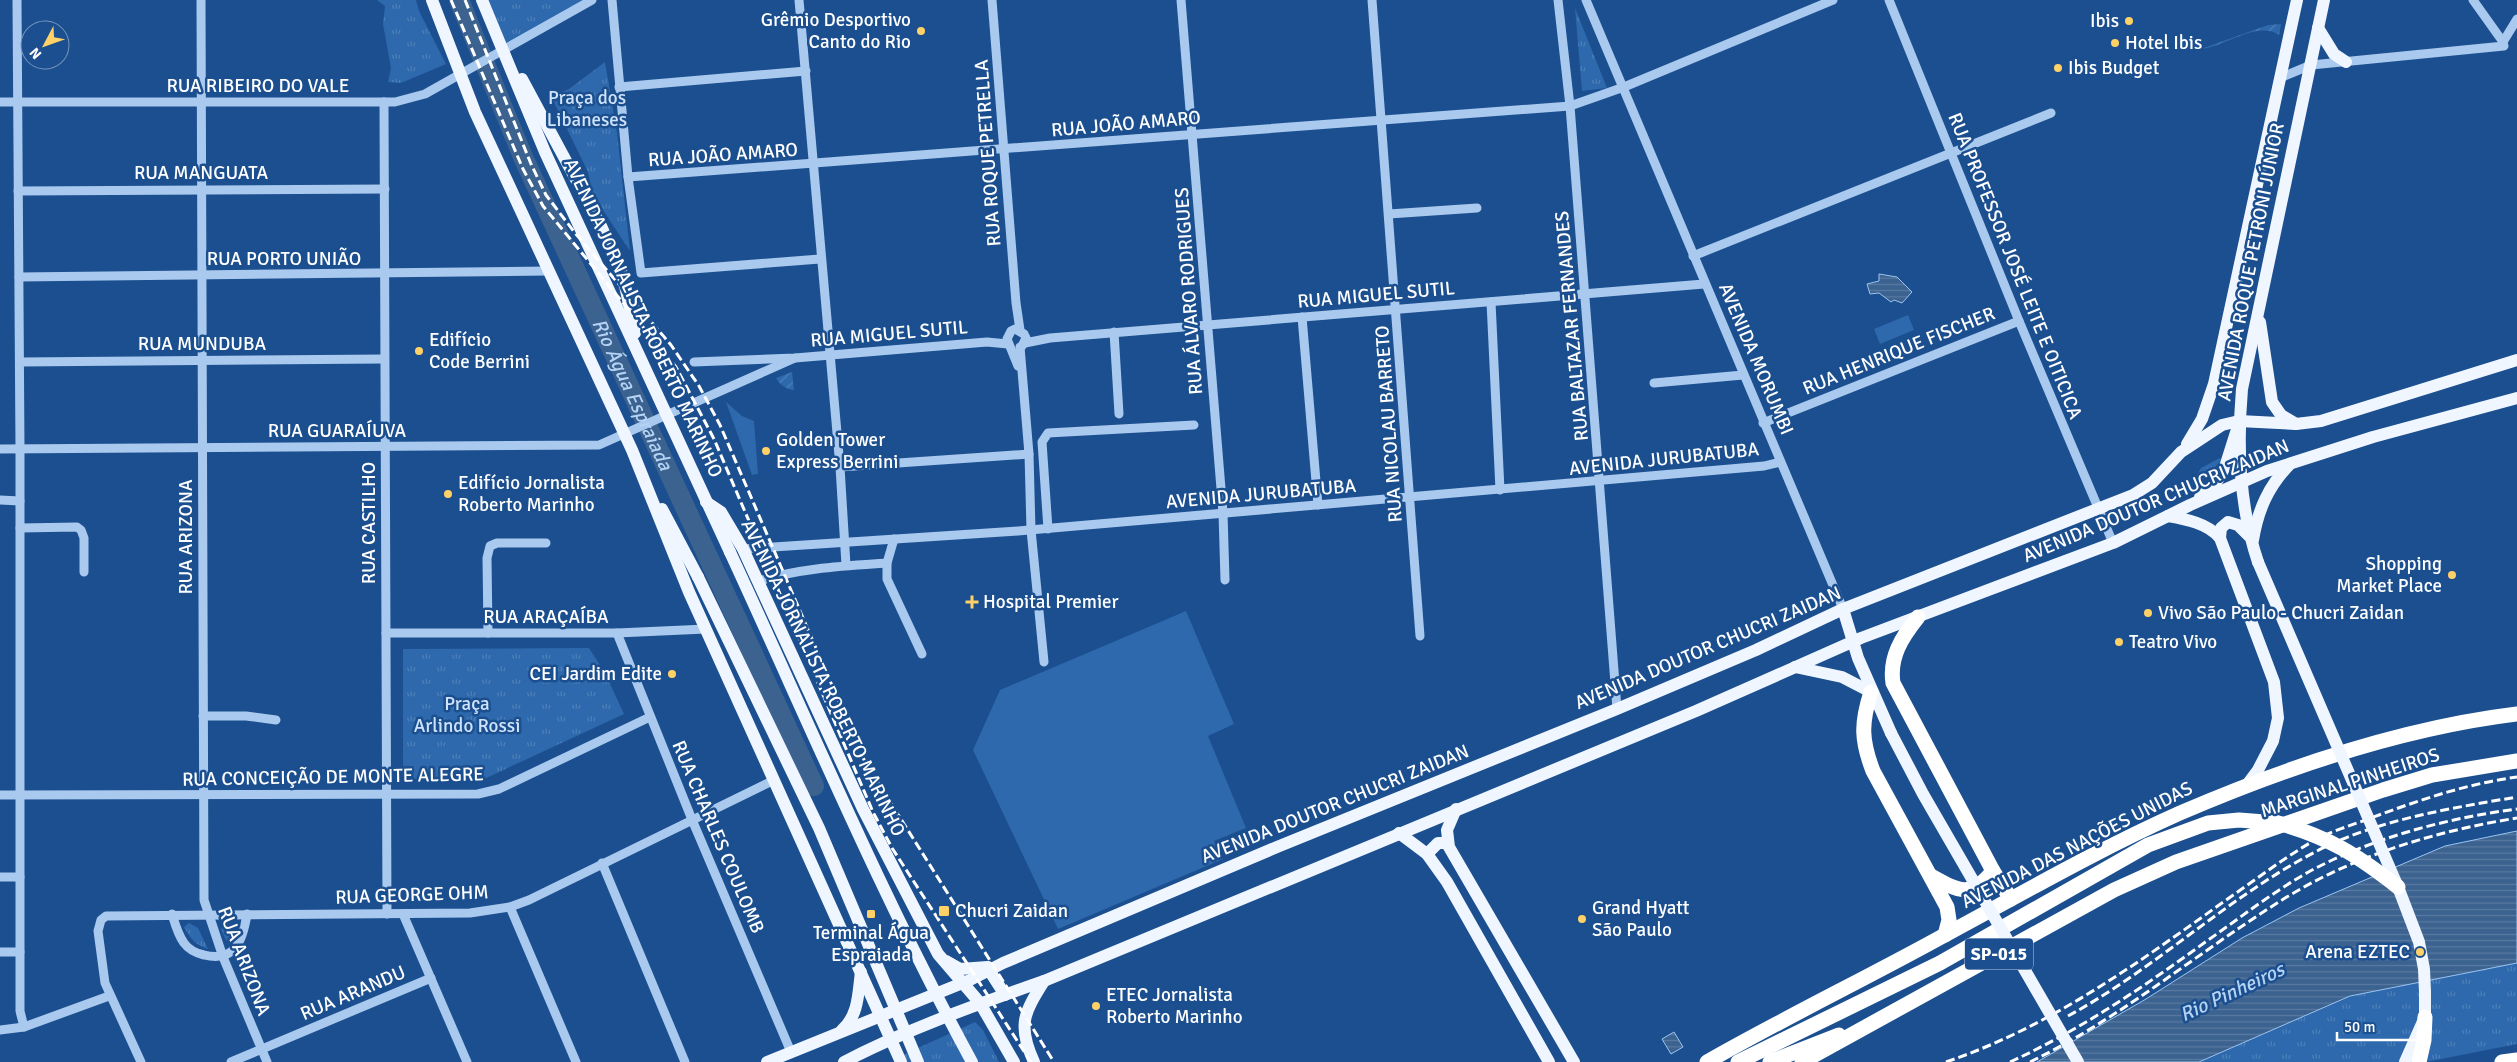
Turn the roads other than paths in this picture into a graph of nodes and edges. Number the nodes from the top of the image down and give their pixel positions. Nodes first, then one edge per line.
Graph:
1 (17, 0) edge
2 (201, 0) edge
3 (432, 0) edge
4 (482, 0) edge
5 (592, 0) edge
6 (612, 0) edge
7 (799, 0) edge
8 (992, 0) edge
9 (1181, 0) edge
10 (1372, 0) edge
11 (1558, 0) edge
12 (1586, 0) edge
13 (1833, 0) edge
14 (1889, 0) edge
15 (2297, 0) edge
16 (2324, 0) edge
17 (2473, 0) edge
18 (2517, 19) edge
19 (2318, 28) junction
20 (2504, 44) junction
21 (497, 53) junction
22 (2346, 62) junction
23 (2311, 65) junction
24 (465, 70) junction
25 (806, 71) junction
26 (2280, 78) junction
27 (620, 87) junction
28 (1624, 87) junction
29 (0, 102) edge
30 (18, 102) junction
31 (201, 102) junction
32 (384, 102) junction
33 (1570, 106) junction
34 (2051, 113) dead end
35 (1380, 120) junction
36 (1194, 135) junction
37 (1005, 150) junction
38 (1951, 151) junction
39 (814, 165) junction
40 (628, 177) junction
41 (201, 189) junction
42 (384, 189) junction
43 (18, 191) junction
44 (1477, 208) dead end
45 (1389, 214) junction
46 (1693, 256) junction
47 (820, 259) junction
48 (548, 271) junction
49 (385, 274) junction
50 (201, 275) junction
51 (19, 277) junction
52 (1704, 284) junction
53 (1586, 294) junction
54 (1491, 302) junction
55 (1016, 303) junction
56 (1397, 310) junction
57 (2259, 313) junction
58 (1302, 317) junction
59 (2019, 320) junction
60 (1208, 326) junction
61 (1022, 332) junction
62 (1114, 332) junction
63 (1050, 338) junction
64 (1014, 341) junction
65 (830, 354) junction
66 (640, 355) junction
67 (795, 358) junction
68 (384, 360) junction
69 (2517, 360) edge
70 (202, 361) junction
71 (20, 362) junction
72 (694, 362) dead end
73 (1743, 375) junction
74 (1654, 384) dead end
75 (2517, 398) edge
76 (1119, 414) dead end
77 (661, 417) junction
78 (2239, 421) junction
79 (1764, 423) junction
80 (2296, 424) junction
81 (1194, 425) dead end
82 (624, 436) junction
83 (202, 448) junction
84 (385, 448) junction
85 (0, 449) edge
86 (20, 449) junction
87 (2181, 452) junction
88 (1029, 454) junction
89 (1780, 462) junction
90 (2291, 463) junction
91 (840, 468) junction
92 (640, 469) junction
93 (1600, 482) junction
94 (2241, 482) junction
95 (1500, 490) junction
96 (1411, 498) junction
97 (0, 500) edge
98 (20, 501) junction
99 (706, 502) junction
100 (1318, 505) junction
101 (2190, 505) junction
102 (2099, 510) junction
103 (1223, 513) junction
104 (2168, 516) junction
105 (20, 528) junction
106 (1048, 529) junction
107 (1031, 530) junction
108 (2220, 538) junction
109 (894, 539) junction
110 (2250, 540) junction
111 (546, 543) dead end
112 (844, 543) junction
113 (2113, 543) junction
114 (743, 550) junction
115 (887, 563) junction
116 (846, 565) junction
117 (84, 572) dead end
118 (1225, 580) dead end
119 (759, 581) junction
120 (1843, 610) junction
121 (1918, 617) junction
122 (706, 629) junction
123 (386, 633) junction
124 (488, 633) junction
125 (616, 633) junction
126 (1420, 636) dead end
127 (1852, 642) junction
128 (922, 654) dead end
129 (1044, 662) dead end
130 (1795, 667) junction
131 (1872, 692) junction
132 (1618, 709) junction
133 (2517, 714) edge
134 (203, 716) junction
135 (650, 717) junction
136 (276, 720) dead end
137 (2517, 761) edge
138 (772, 781) junction
139 (2246, 786) junction
140 (386, 794) junction
141 (0, 795) edge
142 (20, 795) junction
143 (203, 796) junction
144 (1456, 810) junction
145 (693, 822) junction
146 (1399, 833) junction
147 (1448, 843) junction
148 (1427, 854) junction
149 (602, 863) junction
150 (1994, 871) junction
151 (1931, 876) junction
152 (0, 877) edge
153 (20, 877) junction
154 (2398, 887) junction
155 (2011, 899) junction
156 (510, 907) junction
157 (172, 914) junction
158 (207, 914) junction
159 (247, 914) junction
160 (387, 914) junction
161 (404, 914) junction
162 (1945, 935) junction
163 (0, 952) edge
164 (20, 952) junction
165 (938, 954) junction
166 (223, 957) junction
167 (1002, 963) junction
168 (988, 970) junction
169 (861, 972) junction
170 (431, 978) junction
171 (1044, 981) junction
172 (961, 984) junction
173 (1005, 994) junction
174 (109, 996) junction
175 (980, 1003) junction
176 (881, 1016) junction
177 (2424, 1018) junction
178 (1869, 1026) junction
179 (24, 1027) junction
180 (0, 1030) edge
181 (1795, 1034) junction
182 (833, 1036) junction
183 (892, 1041) junction
184 (262, 1049) junction
185 (791, 1052) junction
186 (2517, 1060) edge
187 (141, 1062) edge
188 (231, 1062) edge
189 (267, 1062) edge
190 (467, 1062) edge
191 (576, 1062) edge
192 (685, 1062) edge
193 (767, 1062) edge
194 (844, 1062) edge
195 (901, 1062) edge
196 (918, 1062) edge
197 (972, 1062) edge
198 (1014, 1062) edge
199 (1034, 1062) edge
200 (1549, 1062) edge
201 (1574, 1062) edge
202 (1707, 1062) edge
203 (1738, 1062) edge
204 (1751, 1062) edge
205 (1770, 1062) edge
206 (1802, 1062) edge
207 (2078, 1062) edge
208 (2405, 1062) edge
209 (2419, 1062) edge
210 (2502, 1062) edge

1 - 30 street
2 - 31 street, RUA ARIZONA
3 - 24 main road
4 - 21 main road, AVENIDA JORNALISTA ROBERTO MARINHO
5 - 21 street, RUA RIBEIRO DO VALE
6 - 27 street
7 - 25 street
8 - 37 street, RUA ROQUE PETRELLA
9 - 36 street, RUA ÁLVARO RODRIGUES
10 - 35 street, RUA NICOLAU BARRETO
11 - 33 street, RUA BALTAZAR FERNANDES
12 - 28 street, AVENIDA MORUMBI
13 - 28 street, RUA JOÃO AMARO
14 - 38 street, RUA PROFESSOR JOSÉ LEITE E OITICICA
15 - 26 main road, AVENIDA ROQUE PETRONI JÚNIOR
16 - 19 main road, AVENIDA ROQUE PETRONI JÚNIOR
17 - 20 street
18 - 20 street
19 - 22 main road
19 - 23 main road, AVENIDA ROQUE PETRONI JÚNIOR
20 - 22 street
21 - 24 street, RUA RIBEIRO DO VALE
21 - 66 main road, AVENIDA JORNALISTA ROBERTO MARINHO
21 - 66 main road
22 - 23 street
23 - 26 street
23 - 57 main road, AVENIDA ROQUE PETRONI JÚNIOR
24 - 32 street, RUA RIBEIRO DO VALE
24 - 48 main road
25 - 27 street
25 - 39 street
26 - 87 main road, AVENIDA ROQUE PETRONI JÚNIOR
27 - 40 street
28 - 33 street, RUA JOÃO AMARO
28 - 46 street, AVENIDA MORUMBI
29 - 30 street, RUA RIBEIRO DO VALE
30 - 31 street, RUA RIBEIRO DO VALE
30 - 43 street
31 - 32 street, RUA RIBEIRO DO VALE
31 - 41 street, RUA ARIZONA
32 - 42 street, RUA CASTILHO
33 - 35 street, RUA JOÃO AMARO
33 - 53 street, RUA BALTAZAR FERNANDES
34 - 38 street
35 - 36 street, RUA JOÃO AMARO
35 - 45 street, RUA NICOLAU BARRETO
36 - 37 street, RUA JOÃO AMARO
36 - 60 street, RUA ÁLVARO RODRIGUES
37 - 39 street, RUA JOÃO AMARO
37 - 55 street, RUA ROQUE PETRELLA
38 - 46 street
38 - 59 street, RUA PROFESSOR JOSÉ LEITE E OITICICA
39 - 40 street, RUA JOÃO AMARO
39 - 47 street
40 - 47 street
41 - 42 street, RUA MANGUATA
41 - 43 street, RUA MANGUATA
41 - 50 street, RUA ARIZONA
42 - 49 street, RUA CASTILHO
43 - 51 street
44 - 45 street
45 - 56 street, RUA NICOLAU BARRETO
46 - 52 street, AVENIDA MORUMBI
47 - 65 street
48 - 49 street, RUA PORTO UNIÃO
48 - 82 main road
49 - 50 street, RUA PORTO UNIÃO
49 - 68 street, RUA CASTILHO
50 - 51 street, RUA PORTO UNIÃO
50 - 70 street, RUA ARIZONA
51 - 71 street
52 - 53 street, RUA MIGUEL SUTIL
52 - 73 street, AVENIDA MORUMBI
53 - 54 street, RUA MIGUEL SUTIL
53 - 93 street, RUA BALTAZAR FERNANDES
54 - 56 street, RUA MIGUEL SUTIL
54 - 95 street
55 - 61 street, RUA ROQUE PETRELLA
55 - 64 street, RUA ROQUE PETRELLA
56 - 58 street, RUA MIGUEL SUTIL
56 - 96 street, RUA NICOLAU BARRETO
57 - 78 main road, AVENIDA ROQUE PETRONI JÚNIOR
57 - 80 main road
58 - 60 street, RUA MIGUEL SUTIL
58 - 100 street
59 - 79 street, RUA HENRIQUE FISCHER
59 - 102 street, RUA PROFESSOR JOSÉ LEITE E OITICICA
60 - 62 street, RUA MIGUEL SUTIL
60 - 103 street, RUA ÁLVARO RODRIGUES
61 - 63 street, RUA MIGUEL SUTIL
61 - 64 street, RUA ROQUE PETRELLA
61 - 64 street, RUA MIGUEL SUTIL
62 - 63 street, RUA MIGUEL SUTIL
62 - 76 street
63 - 64 street, RUA MIGUEL SUTIL
64 - 65 street, RUA MIGUEL SUTIL
64 - 88 street, RUA ROQUE PETRELLA
65 - 67 street, RUA MIGUEL SUTIL
65 - 91 street
66 - 77 main road, AVENIDA JORNALISTA ROBERTO MARINHO
67 - 72 street, RUA MIGUEL SUTIL
67 - 77 street, RUA MIGUEL SUTIL
68 - 70 street, RUA MUNDUBA
68 - 84 street, RUA CASTILHO
69 - 80 main road, AVENIDA DOUTOR CHUCRI ZAIDAN
70 - 71 street, RUA MUNDUBA
70 - 83 street, RUA ARIZONA
71 - 86 street
73 - 74 street
73 - 79 street, AVENIDA MORUMBI
75 - 90 main road, AVENIDA DOUTOR CHUCRI ZAIDAN
77 - 82 street, RUA GUARAÍUVA
77 - 99 main road, AVENIDA JORNALISTA ROBERTO MARINHO
78 - 80 main road, AVENIDA DOUTOR CHUCRI ZAIDAN
78 - 87 main road, AVENIDA DOUTOR CHUCRI ZAIDAN
78 - 94 main road, AVENIDA ROQUE PETRONI JÚNIOR
78 - 101 main road
79 - 89 street, AVENIDA MORUMBI
81 - 106 street
82 - 84 street, RUA GUARAÍUVA
82 - 92 main road
83 - 84 street, RUA GUARAÍUVA
83 - 86 street, RUA GUARAÍUVA
83 - 134 street, RUA ARIZONA
84 - 123 street, RUA CASTILHO
85 - 86 street, RUA GUARAÍUVA
86 - 98 street
87 - 102 main road, AVENIDA DOUTOR CHUCRI ZAIDAN
88 - 91 street
88 - 107 street, RUA ROQUE PETRELLA
89 - 93 street, AVENIDA JURUBATUBA
89 - 120 street, AVENIDA MORUMBI
90 - 94 main road, AVENIDA DOUTOR CHUCRI ZAIDAN
90 - 110 main road
91 - 112 street
92 - 122 main road
92 - 196 main road, bridge
93 - 95 street, AVENIDA JURUBATUBA
93 - 132 street, RUA BALTAZAR FERNANDES
94 - 101 main road, AVENIDA DOUTOR CHUCRI ZAIDAN
94 - 110 main road, AVENIDA ROQUE PETRONI JÚNIOR
95 - 96 street, AVENIDA JURUBATUBA
96 - 100 street, AVENIDA JURUBATUBA
96 - 126 street, RUA NICOLAU BARRETO
97 - 98 street
98 - 105 street
99 - 114 main road, AVENIDA JORNALISTA ROBERTO MARINHO
99 - 197 main road, bridge
100 - 103 street, AVENIDA JURUBATUBA
101 - 104 main road, AVENIDA DOUTOR CHUCRI ZAIDAN
102 - 113 street, RUA PROFESSOR JOSÉ LEITE E OITICICA
102 - 120 main road, AVENIDA DOUTOR CHUCRI ZAIDAN
103 - 106 street, AVENIDA JURUBATUBA
103 - 118 street, RUA ÁLVARO RODRIGUES
104 - 108 main road
104 - 113 main road, AVENIDA DOUTOR CHUCRI ZAIDAN
105 - 117 street
105 - 142 street
106 - 107 street, AVENIDA JURUBATUBA
107 - 109 street, AVENIDA JURUBATUBA
107 - 129 street, RUA ROQUE PETRELLA
108 - 110 main road
108 - 139 main road
109 - 112 street, AVENIDA JURUBATUBA
109 - 115 street
110 - 154 main road, AVENIDA ROQUE PETRONI JÚNIOR, bridge
111 - 124 street
112 - 114 street, AVENIDA JURUBATUBA
112 - 116 street
113 - 121 main road, AVENIDA DOUTOR CHUCRI ZAIDAN
114 - 119 main road, AVENIDA JORNALISTA ROBERTO MARINHO
115 - 116 street
115 - 128 street
116 - 119 street
119 - 165 main road, AVENIDA JORNALISTA ROBERTO MARINHO
120 - 127 main road, AVENIDA MORUMBI
120 - 132 main road, AVENIDA DOUTOR CHUCRI ZAIDAN
121 - 127 main road, AVENIDA DOUTOR CHUCRI ZAIDAN
121 - 150 highway
122 - 125 street, RUA ARAÇAÍBA
122 - 138 main road
123 - 124 street, RUA ARAÇAÍBA
123 - 140 street, RUA CASTILHO
124 - 125 street, RUA ARAÇAÍBA
125 - 135 street, RUA CHARLES COULOMB
127 - 130 main road, AVENIDA DOUTOR CHUCRI ZAIDAN
127 - 131 main road, AVENIDA MORUMBI
130 - 131 main road
130 - 144 main road, AVENIDA DOUTOR CHUCRI ZAIDAN
131 - 151 highway
131 - 207 main road, AVENIDA MORUMBI, bridge
132 - 167 main road, AVENIDA DOUTOR CHUCRI ZAIDAN
133 - 139 highway, AVENIDA DAS NAÇÕES UNIDAS
134 - 136 street
134 - 143 street, RUA ARIZONA
135 - 140 street, RUA CONCEIÇÃO DE MONTE ALEGRE
135 - 145 street, RUA CHARLES COULOMB
137 - 178 highway, MARGINAL PINHEIROS / SP-015
138 - 145 street, RUA GEORGE OHM
138 - 169 main road
139 - 155 highway, AVENIDA DAS NAÇÕES UNIDAS
140 - 143 street, RUA CONCEIÇÃO DE MONTE ALEGRE
140 - 160 street, RUA CASTILHO
141 - 142 street, RUA CONCEIÇÃO DE MONTE ALEGRE
142 - 143 street, RUA CONCEIÇÃO DE MONTE ALEGRE
142 - 153 street
143 - 158 street, RUA ARIZONA
144 - 146 main road, AVENIDA DOUTOR CHUCRI ZAIDAN
144 - 147 main road
145 - 149 street, RUA GEORGE OHM
145 - 185 street, RUA CHARLES COULOMB
146 - 148 main road
146 - 171 main road, AVENIDA DOUTOR CHUCRI ZAIDAN
147 - 148 main road
147 - 201 main road
148 - 200 main road
149 - 156 street, RUA GEORGE OHM
149 - 192 street
150 - 151 highway
150 - 155 highway
151 - 162 highway
152 - 153 street
153 - 164 street
154 - 177 main road, AVENIDA ROQUE PETRONI JÚNIOR
154 - 181 highway, bridge
155 - 162 highway, AVENIDA DAS NAÇÕES UNIDAS
156 - 161 street, RUA GEORGE OHM
156 - 191 street
157 - 158 street, RUA GEORGE OHM
157 - 166 street
157 - 174 street, RUA GEORGE OHM
158 - 159 street, RUA GEORGE OHM
158 - 166 street, RUA ARIZONA
159 - 160 street, RUA GEORGE OHM
159 - 166 street
160 - 161 street, RUA GEORGE OHM
161 - 170 street
162 - 202 highway, AVENIDA DAS NAÇÕES UNIDAS
163 - 164 street
164 - 179 street
165 - 167 main road
165 - 172 main road, AVENIDA JORNALISTA ROBERTO MARINHO
166 - 184 street, RUA ARIZONA
167 - 168 main road, AVENIDA DOUTOR CHUCRI ZAIDAN
168 - 172 main road, AVENIDA DOUTOR CHUCRI ZAIDAN
168 - 173 main road
169 - 176 main road
169 - 182 main road
170 - 184 street, RUA ARANDU
170 - 190 street
171 - 173 main road, AVENIDA DOUTOR CHUCRI ZAIDAN
171 - 199 main road
172 - 175 main road, AVENIDA JORNALISTA ROBERTO MARINHO
172 - 176 main road, AVENIDA DOUTOR CHUCRI ZAIDAN
173 - 175 main road, AVENIDA DOUTOR CHUCRI ZAIDAN
174 - 179 street
174 - 187 street
175 - 183 main road, AVENIDA DOUTOR CHUCRI ZAIDAN
175 - 198 main road, AVENIDA JORNALISTA ROBERTO MARINHO
176 - 182 main road, AVENIDA DOUTOR CHUCRI ZAIDAN
176 - 183 main road
177 - 208 main road
177 - 209 highway
178 - 205 highway
178 - 206 highway, SP-015
179 - 180 street
181 - 203 highway
181 - 204 highway
182 - 185 main road, AVENIDA DOUTOR CHUCRI ZAIDAN
183 - 194 main road, AVENIDA DOUTOR CHUCRI ZAIDAN
183 - 195 main road
184 - 188 street, RUA ARANDU
184 - 189 street, RUA ARIZONA
185 - 193 main road, AVENIDA DOUTOR CHUCRI ZAIDAN
186 - 210 highway

